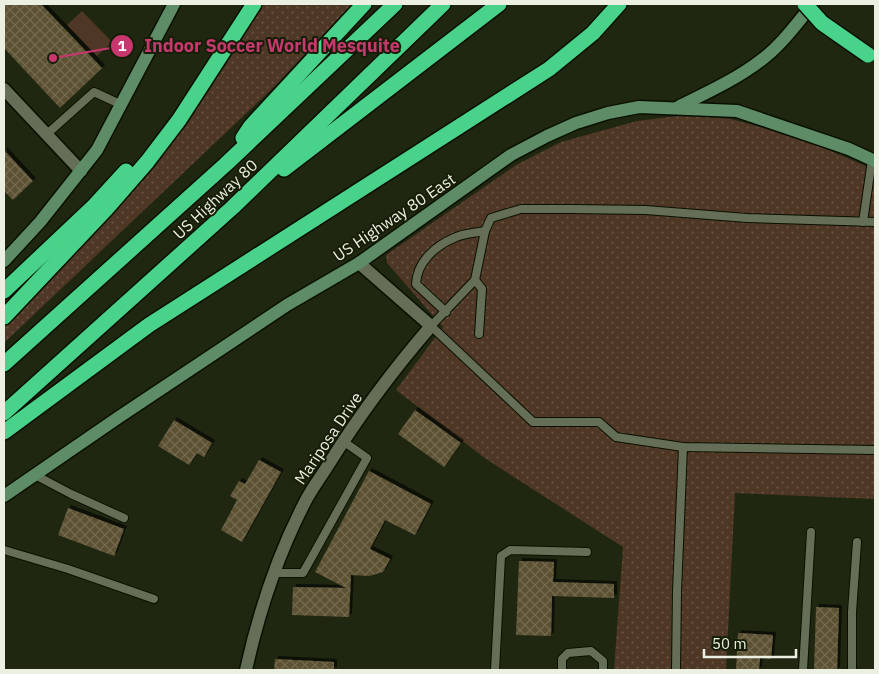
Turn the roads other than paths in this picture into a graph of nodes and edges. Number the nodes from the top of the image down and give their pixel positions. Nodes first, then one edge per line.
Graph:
1 (174, 4) edge
2 (254, 4) edge
3 (364, 4) edge
4 (395, 4) edge
5 (443, 4) edge
6 (499, 4) edge
7 (619, 4) edge
8 (805, 4) edge
9 (813, 4) edge
10 (871, 56) edge
11 (4, 89) edge
12 (193, 96) junction
13 (122, 105) junction
14 (678, 107) junction
15 (47, 134) junction
16 (874, 160) edge
17 (226, 164) junction
18 (82, 171) junction
19 (233, 207) junction
20 (863, 222) junction
21 (875, 222) edge
22 (484, 231) junction
23 (4, 261) edge
24 (359, 263) junction
25 (475, 280) junction
26 (4, 291) edge
27 (446, 312) junction
28 (4, 316) edge
29 (431, 326) junction
30 (479, 334) dead end
31 (4, 364) edge
32 (4, 414) edge
33 (4, 432) edge
34 (343, 441) junction
35 (683, 447) junction
36 (875, 450) edge
37 (35, 475) junction
38 (4, 496) edge
39 (124, 518) dead end
40 (811, 532) dead end
41 (857, 542) dead end
42 (4, 550) edge
43 (587, 552) dead end
44 (273, 573) junction
45 (154, 599) dead end
46 (246, 670) edge
47 (496, 670) edge
48 (562, 670) edge
49 (603, 670) edge
50 (676, 670) edge
51 (803, 670) edge
52 (852, 670) edge

1 - 13 main road
2 - 12 highway
3 - 17 highway
4 - 17 highway, US Highway 80
5 - 19 highway, US Highway 80
6 - 19 highway
7 - 33 highway
8 - 10 highway, bridge
9 - 14 main road, US Highway 80 East
11 - 15 street
12 - 26 highway
12 - 28 highway
13 - 15 lane
13 - 18 main road
14 - 16 main road
14 - 24 main road, US Highway 80 East
15 - 18 street
16 - 20 lane
17 - 31 highway, US Highway 80
18 - 23 main road
19 - 32 highway, US Highway 80
20 - 21 lane
20 - 22 lane
22 - 25 lane
22 - 27 lane
24 - 29 street
24 - 37 main road, US Highway 80 East
25 - 27 lane
25 - 30 lane
27 - 29 lane
29 - 34 street, Mariposa Drive
29 - 35 lane
34 - 44 street, Mariposa Drive
34 - 44 lane
35 - 36 lane
35 - 50 lane
37 - 38 main road, US Highway 80 East
37 - 39 lane
40 - 51 lane
41 - 52 lane
42 - 45 lane
43 - 47 lane
44 - 46 street, Mariposa Drive
48 - 49 lane

